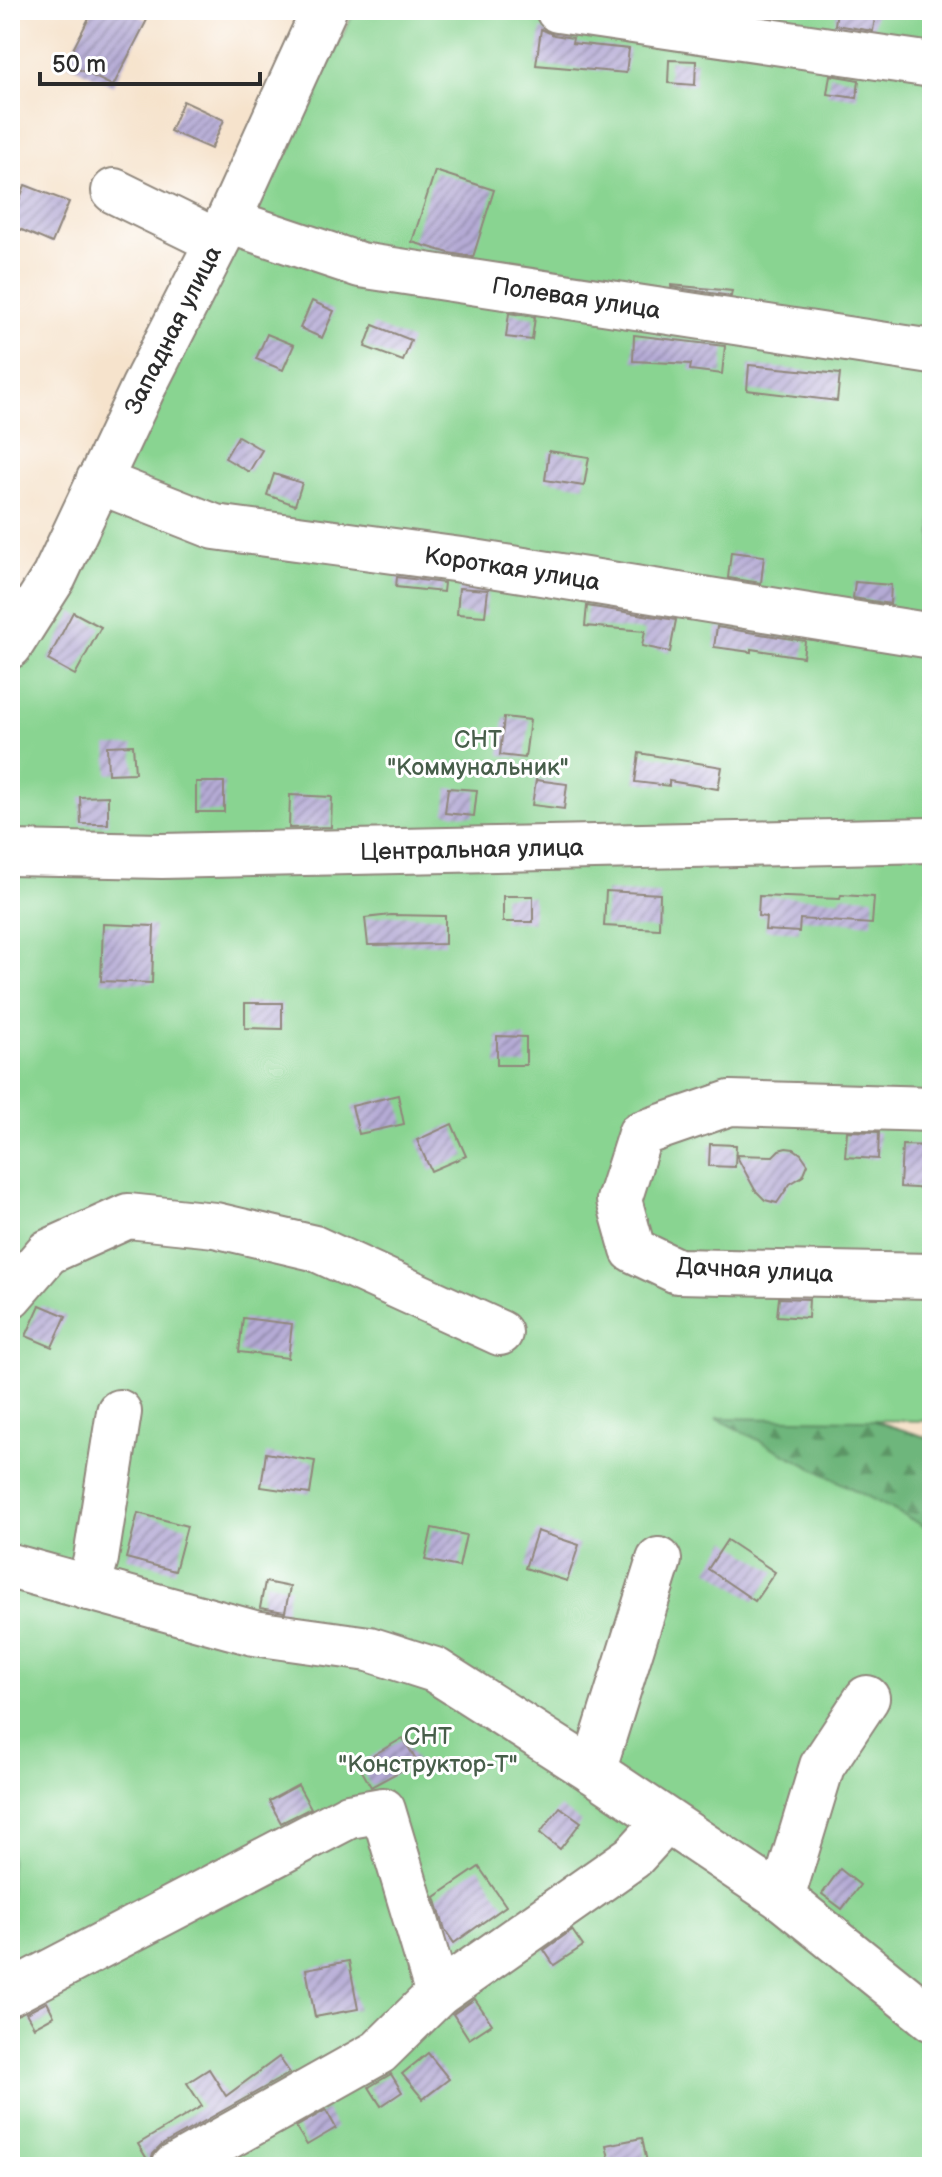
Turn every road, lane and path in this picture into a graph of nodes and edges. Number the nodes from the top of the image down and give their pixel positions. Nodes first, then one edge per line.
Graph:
1 (324, 10) edge
2 (558, 10) edge
3 (932, 65) edge
4 (114, 191) dead end
5 (222, 231) junction
6 (932, 352) edge
7 (98, 481) junction
8 (932, 636) edge
9 (10, 646) edge
10 (932, 840) edge
11 (10, 853) edge
12 (932, 1109) edge
13 (932, 1276) edge
14 (10, 1296) edge
15 (500, 1333) dead end
16 (119, 1412) dead end
17 (659, 1560) dead end
18 (10, 1566) edge
19 (88, 1588) junction
20 (867, 1698) dead end
21 (593, 1771) junction
22 (666, 1821) junction
23 (782, 1898) junction
24 (10, 1993) edge
25 (438, 1994) junction
26 (932, 2019) edge
27 (174, 2167) edge

1 - 5 street, Западная улица
2 - 3 street
4 - 5 street, Полевая улица
5 - 6 street, Полевая улица
5 - 7 street, Западная улица
7 - 8 street, Короткая улица
7 - 9 street, Западная улица
10 - 11 street, Центральная улица
12 - 13 street, Дачная улица
14 - 15 street
16 - 19 street
17 - 21 street
18 - 19 street
19 - 21 street
20 - 23 street
21 - 22 street
22 - 23 street
22 - 25 street
23 - 26 street
24 - 25 street
25 - 27 street

